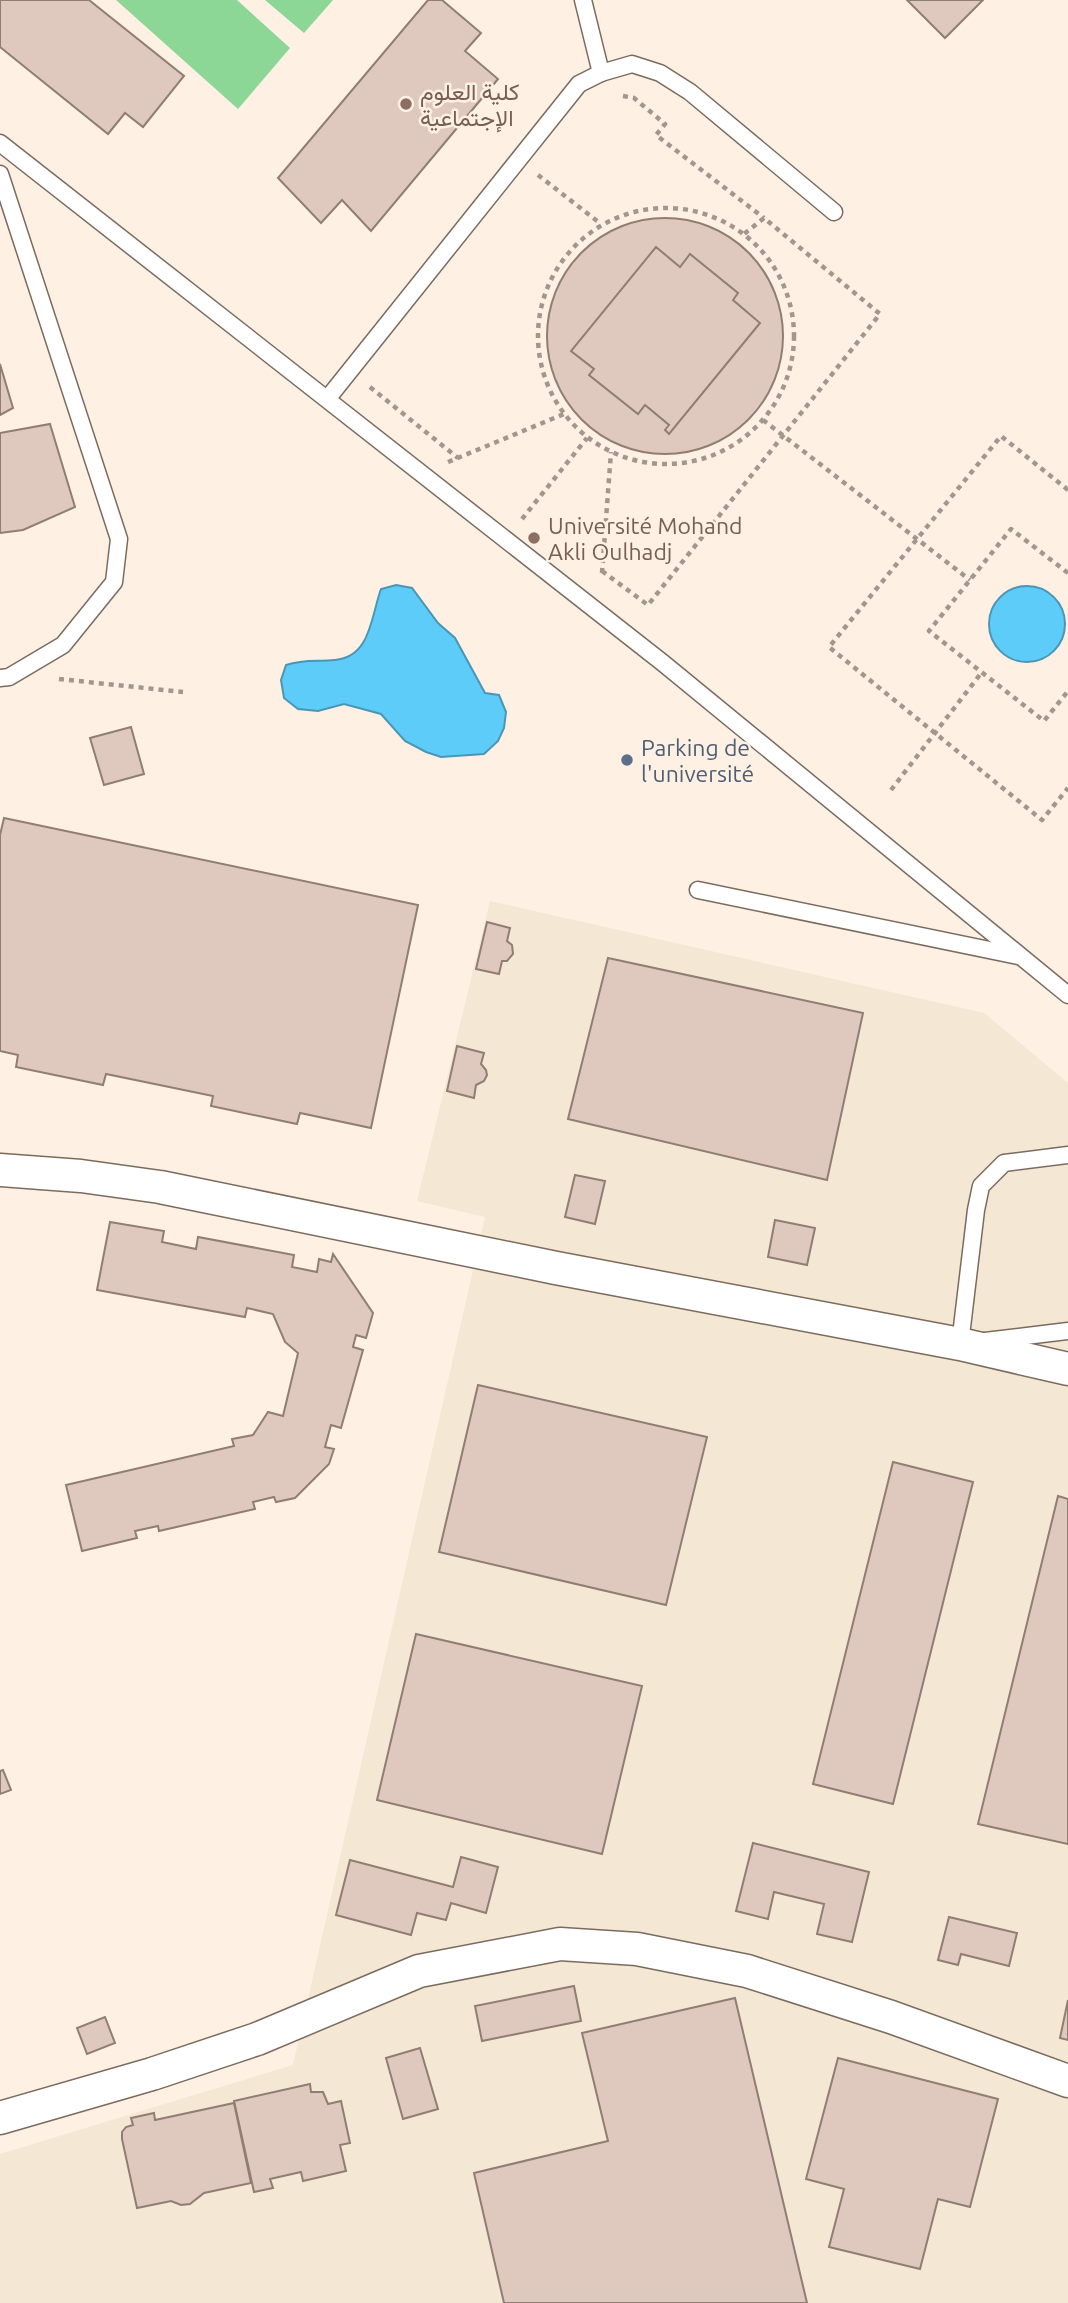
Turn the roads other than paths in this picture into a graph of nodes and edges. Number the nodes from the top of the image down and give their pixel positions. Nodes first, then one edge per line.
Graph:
1 (583, 0) edge
2 (601, 73) junction
3 (0, 143) edge
4 (0, 174) edge
5 (834, 212) dead end
6 (328, 398) junction
7 (5, 677) edge
8 (698, 890) dead end
9 (1020, 956) junction
10 (1068, 995) edge
11 (1068, 1154) edge
12 (0, 1170) edge
13 (1068, 1331) edge
14 (960, 1344) junction
15 (1068, 1369) edge
16 (1068, 2081) edge
17 (0, 2118) edge

1 - 2 lane
2 - 5 lane
2 - 6 lane
3 - 6 lane
4 - 7 lane
6 - 9 lane
8 - 9 lane
9 - 10 lane
11 - 14 lane
12 - 14 street
13 - 14 lane
14 - 15 street
16 - 17 street

